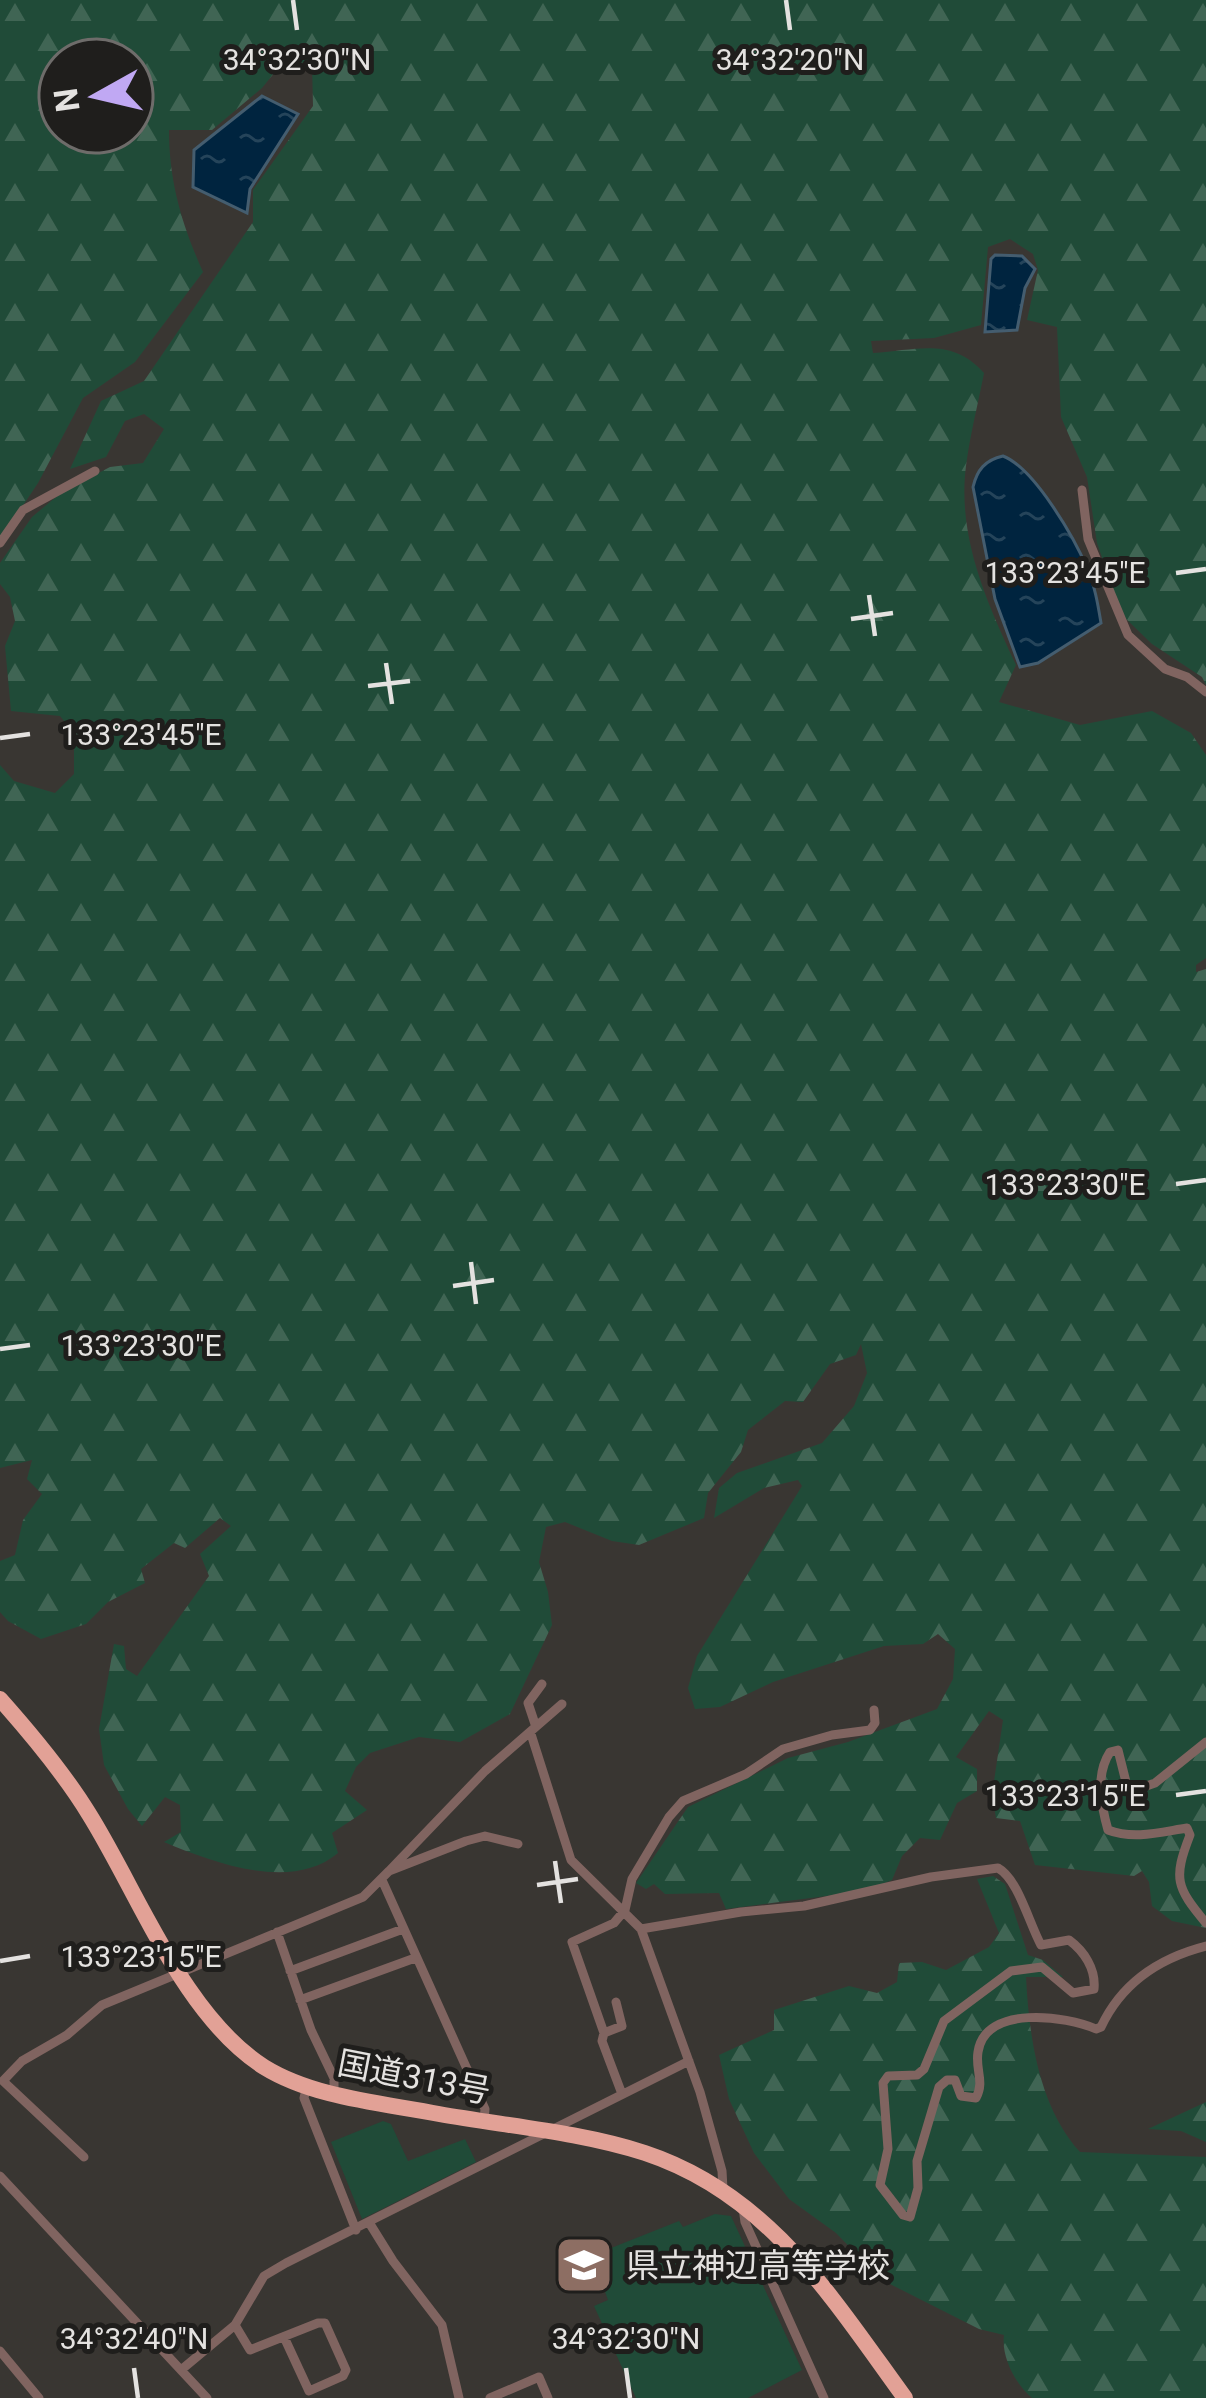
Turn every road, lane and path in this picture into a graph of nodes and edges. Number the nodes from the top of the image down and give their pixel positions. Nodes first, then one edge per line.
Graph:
1 (95, 471) dead end
2 (1082, 490) dead end
3 (0, 543) edge
4 (1206, 692) edge
5 (542, 1684) dead end
6 (0, 1699) edge
7 (562, 1704) dead end
8 (874, 1710) dead end
9 (533, 1729) junction
10 (1206, 1742) edge
11 (518, 1844) dead end
12 (385, 1876) junction
13 (625, 1910) junction
14 (1206, 1923) edge
15 (403, 1929) junction
16 (641, 1929) junction
17 (277, 1931) junction
18 (1206, 1946) edge
19 (415, 1958) junction
20 (290, 1971) junction
21 (181, 1973) junction
22 (300, 2000) junction
23 (616, 2002) dead end
24 (604, 2032) junction
25 (689, 2061) junction
26 (307, 2085) junction
27 (334, 2094) junction
28 (622, 2094) junction
29 (484, 2122) junction
30 (544, 2133) junction
31 (84, 2157) dead end
32 (0, 2176) edge
33 (723, 2189) junction
34 (742, 2203) junction
35 (370, 2224) junction
36 (356, 2230) junction
37 (235, 2325) junction
38 (284, 2337) junction
39 (0, 2350) edge
40 (181, 2370) junction
41 (39, 2398) edge
42 (207, 2398) edge
43 (459, 2398) edge
44 (490, 2398) edge
45 (548, 2398) edge
46 (824, 2398) edge
47 (904, 2398) edge

1 - 3 street
2 - 4 street
5 - 9 street
6 - 21 highway, 国道313号
7 - 9 street
8 - 13 street
9 - 12 street
9 - 13 street
10 - 14 street
11 - 12 street
12 - 15 street
12 - 17 street
13 - 16 street
13 - 24 street
15 - 19 street
15 - 20 street
16 - 18 street
16 - 25 street
17 - 20 street
17 - 21 street
19 - 22 street
19 - 29 street
20 - 22 street
21 - 26 highway, 国道313号
21 - 31 street
22 - 27 street
23 - 24 street
24 - 28 street
25 - 28 street
25 - 33 street
26 - 27 highway, 国道313号
26 - 36 street
27 - 29 highway, 国道313号
28 - 30 street
29 - 30 highway, 国道313号
30 - 33 highway, 国道313号
30 - 35 street
32 - 40 street
33 - 34 highway, 国道313号
34 - 46 street
34 - 47 highway, 国道313号
35 - 36 street
35 - 43 street
36 - 37 street
37 - 38 street
37 - 40 street
38 - 38 street
39 - 41 street
40 - 42 street
44 - 45 street

